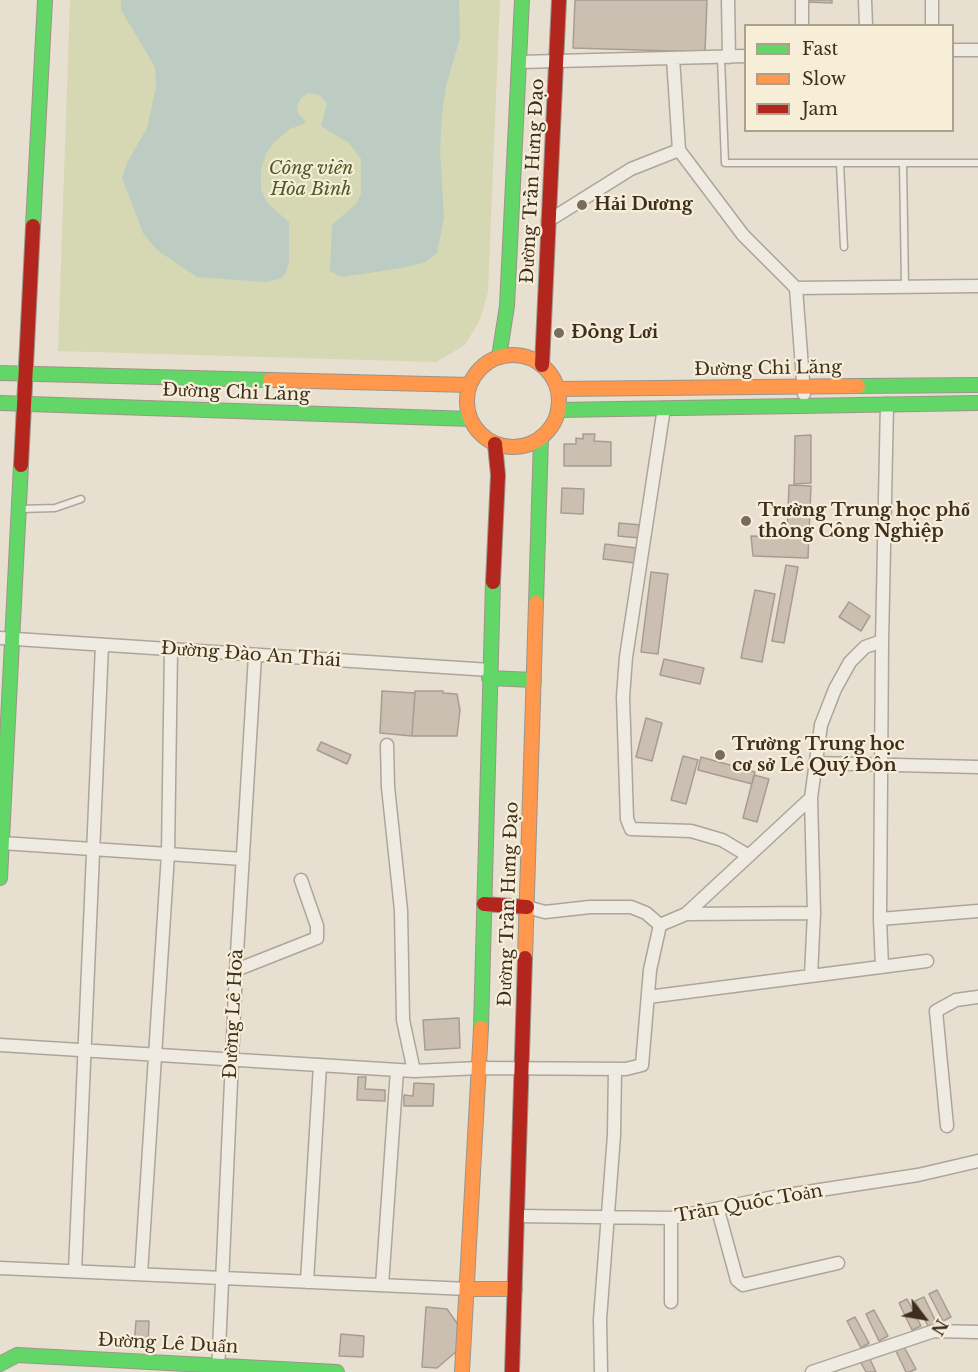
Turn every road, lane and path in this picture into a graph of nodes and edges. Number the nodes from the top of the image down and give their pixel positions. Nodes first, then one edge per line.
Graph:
1 (45, 0) edge
2 (522, 0) edge
3 (560, 0) edge
4 (728, 0) edge
5 (802, 0) edge
6 (865, 0) edge
7 (932, 0) edge
8 (802, 24) edge
9 (866, 24) edge
10 (932, 24) edge
11 (954, 50) edge
12 (978, 50) edge
13 (744, 56) edge
14 (725, 57) junction
15 (673, 58) junction
16 (558, 61) junction
17 (520, 62) junction
18 (679, 150) junction
19 (840, 163) junction
20 (903, 163) junction
21 (978, 163) edge
22 (548, 221) junction
23 (844, 247) dead end
24 (904, 286) junction
25 (978, 286) edge
26 (796, 288) junction
27 (499, 357) junction
28 (542, 365) junction
29 (0, 372) edge
30 (26, 374) junction
31 (470, 385) junction
32 (978, 385) edge
33 (803, 386) junction
34 (558, 389) junction
35 (0, 403) edge
36 (978, 403) edge
37 (887, 404) junction
38 (24, 405) junction
39 (805, 406) junction
40 (664, 408) junction
41 (558, 410) junction
42 (470, 419) junction
43 (541, 438) junction
44 (495, 444) junction
45 (81, 499) dead end
46 (19, 509) junction
47 (6, 638) edge
48 (882, 641) junction
49 (102, 645) junction
50 (171, 650) junction
51 (255, 656) junction
52 (490, 674) junction
53 (534, 680) junction
54 (387, 746) dead end
55 (815, 763) junction
56 (883, 764) junction
57 (978, 767) edge
58 (811, 798) junction
59 (2, 843) junction
60 (95, 849) junction
61 (168, 854) junction
62 (749, 856) junction
63 (243, 859) junction
64 (0, 879) edge
65 (301, 880) dead end
66 (484, 904) junction
67 (527, 907) junction
68 (978, 911) edge
69 (814, 913) junction
70 (686, 914) junction
71 (880, 919) junction
72 (660, 925) junction
73 (927, 961) dead end
74 (882, 967) junction
75 (236, 970) junction
76 (811, 976) junction
77 (978, 996) edge
78 (648, 997) junction
79 (0, 1045) edge
80 (86, 1051) junction
81 (155, 1055) junction
82 (232, 1060) junction
83 (320, 1065) junction
84 (480, 1068) junction
85 (522, 1068) junction
86 (615, 1069) junction
87 (397, 1070) junction
88 (414, 1071) junction
89 (947, 1126) dead end
90 (978, 1161) edge
91 (718, 1210) junction
92 (517, 1216) junction
93 (608, 1218) junction
94 (671, 1218) junction
95 (838, 1263) dead end
96 (0, 1268) edge
97 (75, 1271) junction
98 (141, 1274) junction
99 (222, 1278) junction
100 (307, 1282) junction
101 (382, 1285) junction
102 (468, 1289) junction
103 (515, 1289) junction
104 (671, 1302) dead end
105 (978, 1332) edge
106 (0, 1364) edge
107 (218, 1368) edge
108 (337, 1372) edge
109 (462, 1372) edge
110 (512, 1372) edge
111 (601, 1372) edge
112 (812, 1372) edge

1 - 30 main road
2 - 17 main road, Đường Trần Hưng Đạo
3 - 16 main road, Đường Trần Hưng Đạo
4 - 14 street
5 - 8 street
6 - 9 street
7 - 10 street
11 - 12 street
13 - 14 street
14 - 15 street
14 - 19 lane
15 - 16 street
15 - 18 street
16 - 17 street
16 - 22 main road, Đường Trần Hưng Đạo
17 - 27 main road, Đường Trần Hưng Đạo
18 - 22 street
18 - 26 street
19 - 20 lane
19 - 23 lane
20 - 21 lane
20 - 24 lane
22 - 28 main road, Đường Trần Hưng Đạo
24 - 25 street
24 - 26 street
26 - 33 street
27 - 28 main road
27 - 31 main road
28 - 34 main road
29 - 30 main road, Đường Chi Lăng
30 - 31 main road, Đường Chi Lăng
30 - 38 main road
31 - 42 main road
32 - 33 main road, Đường Chi Lăng
33 - 34 main road, Đường Chi Lăng
33 - 39 street
34 - 41 main road
35 - 38 main road, Đường Chi Lăng
36 - 37 main road, Đường Chi Lăng
37 - 39 main road, Đường Chi Lăng
37 - 48 street
38 - 42 main road, Đường Chi Lăng
38 - 46 main road
39 - 40 main road, Đường Chi Lăng
40 - 41 main road, Đường Chi Lăng
40 - 62 street
41 - 43 main road
42 - 44 main road
43 - 44 main road
43 - 53 main road, Đường Trần Hưng Đạo
44 - 52 main road, Đường Trần Hưng Đạo
45 - 46 lane
46 - 47 main road
47 - 49 street, Đường Đào An Thái
47 - 59 main road
48 - 55 street
48 - 56 street
49 - 50 street, Đường Đào An Thái
49 - 60 street
50 - 51 street, Đường Đào An Thái
50 - 61 street
51 - 52 street, Đường Đào An Thái
51 - 63 street, Đường Lê Hoà
52 - 53 main road
52 - 66 main road, Đường Trần Hưng Đạo
53 - 67 main road, Đường Trần Hưng Đạo
54 - 88 street
55 - 56 street
55 - 58 street
56 - 57 street
56 - 71 street
58 - 62 street
58 - 69 street
59 - 60 street
59 - 64 main road
60 - 61 street
60 - 80 street
61 - 63 street
61 - 81 street
62 - 70 street
63 - 75 street, Đường Lê Hoà
65 - 75 street
66 - 67 main road
66 - 84 main road, Đường Trần Hưng Đạo
67 - 72 street
67 - 85 main road, Đường Trần Hưng Đạo
68 - 71 street
69 - 70 street
69 - 76 street
70 - 72 street
71 - 74 street
72 - 78 street
73 - 74 street
74 - 76 street
75 - 82 street, Đường Lê Hoà
76 - 78 street
77 - 89 street
78 - 86 street
79 - 80 street
80 - 81 street
80 - 97 street
81 - 82 street
81 - 98 street
82 - 83 street
82 - 99 street, Đường Lê Hoà
83 - 87 street
83 - 100 street
84 - 85 street
84 - 88 street
84 - 102 main road, Đường Trần Hưng Đạo
85 - 86 street
85 - 92 main road, Đường Trần Hưng Đạo
86 - 93 street
87 - 88 street
87 - 101 street
90 - 91 street, Trần Quốc Toản
91 - 94 street, Trần Quốc Toản
91 - 95 street
92 - 93 street, Trần Quốc Toản
92 - 103 main road, Đường Trần Hưng Đạo
93 - 94 street, Trần Quốc Toản
93 - 111 street
94 - 104 street
96 - 97 street
97 - 98 street
98 - 99 street
99 - 100 street
99 - 107 street, Đường Lê Hoà
100 - 101 street
101 - 102 street
102 - 103 main road
102 - 109 main road, Đường Trần Hưng Đạo
103 - 110 main road, Đường Trần Hưng Đạo
105 - 112 street
106 - 107 main road, Đường Lê Duẩn
107 - 108 main road, Đường Lê Duẩn

